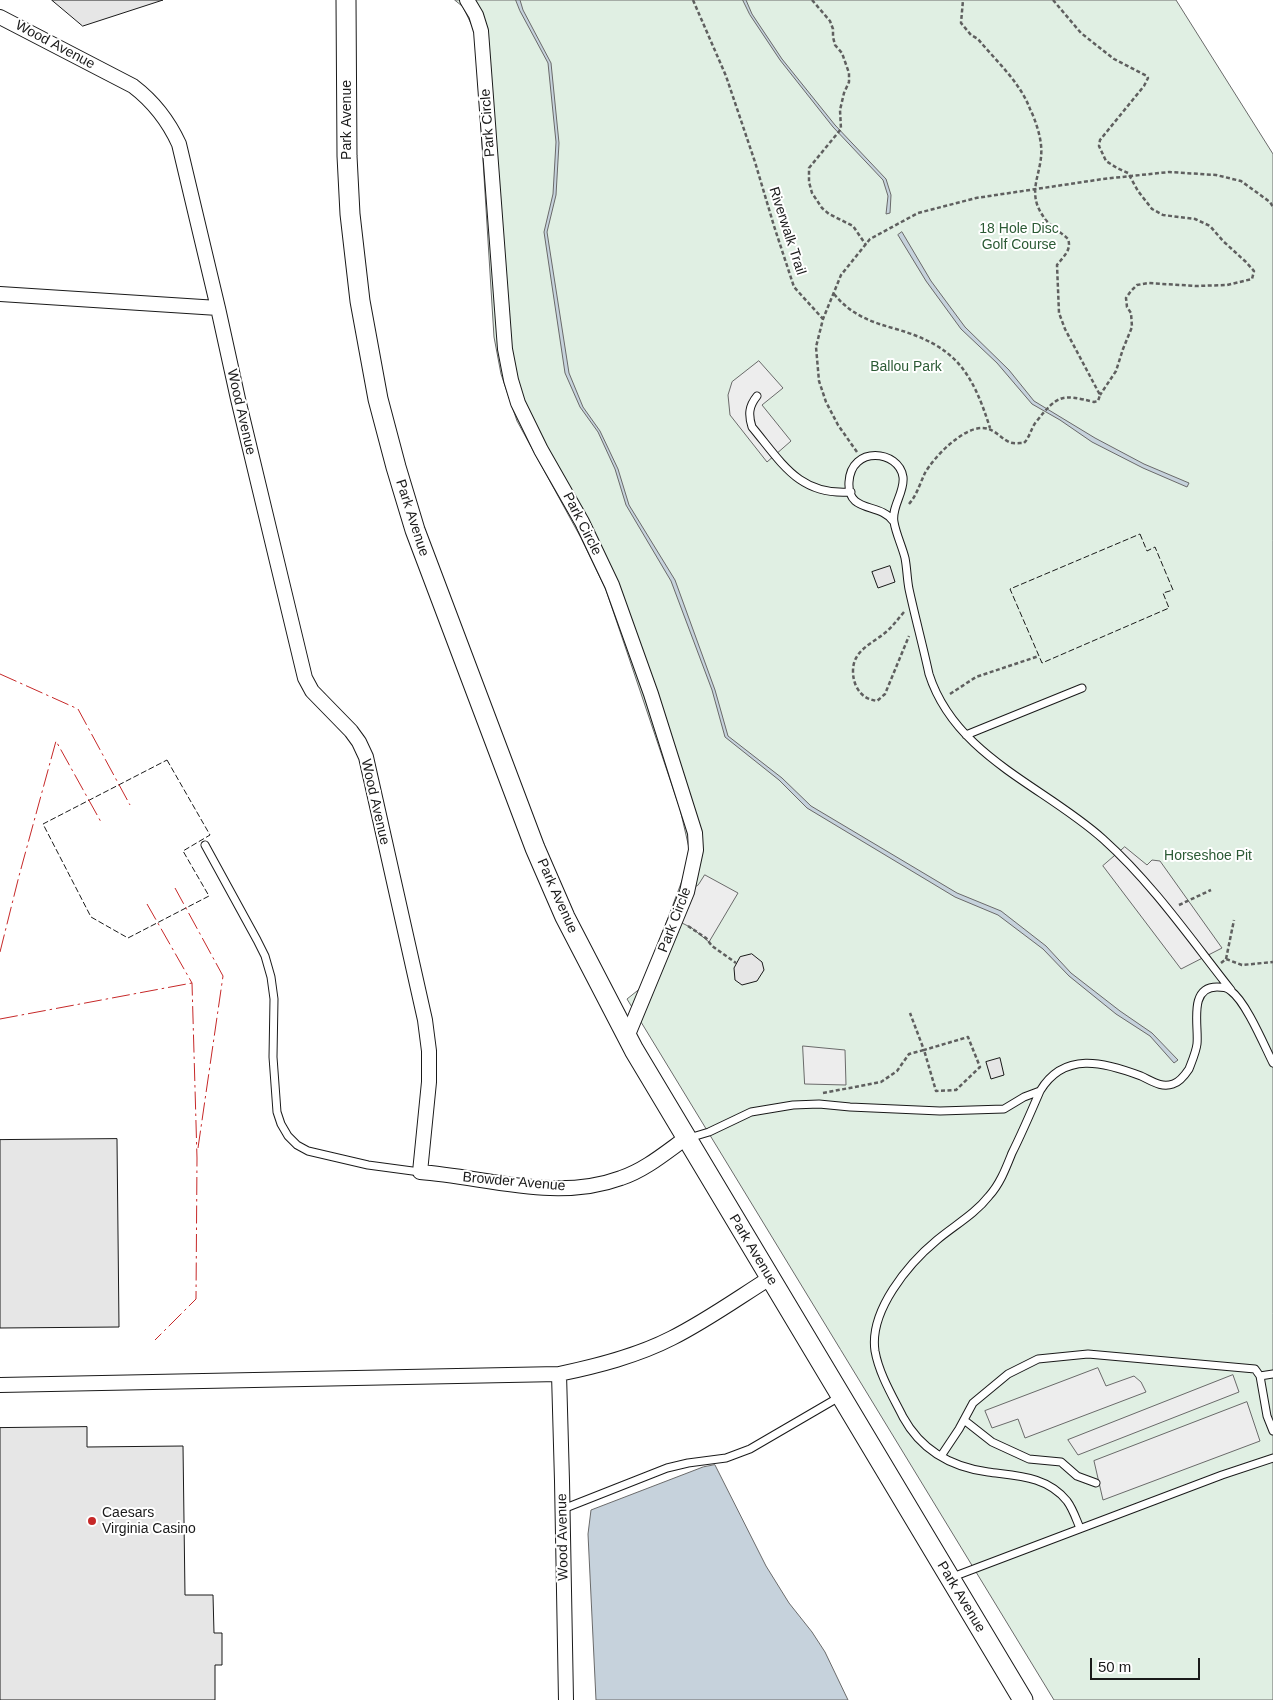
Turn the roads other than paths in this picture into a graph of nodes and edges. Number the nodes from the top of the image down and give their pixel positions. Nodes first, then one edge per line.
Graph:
1 (346, 0) edge
2 (466, 0) edge
3 (0, 17) edge
4 (0, 294) edge
5 (218, 308) junction
6 (758, 396) dead end
7 (851, 492) junction
8 (893, 520) junction
9 (1082, 688) dead end
10 (966, 735) junction
11 (205, 845) dead end
12 (1232, 991) junction
13 (627, 1037) junction
14 (1273, 1063) edge
15 (1040, 1091) junction
16 (686, 1138) junction
17 (420, 1172) junction
18 (770, 1278) junction
19 (559, 1374) junction
20 (1273, 1374) edge
21 (1260, 1376) junction
22 (0, 1385) edge
23 (841, 1396) junction
24 (964, 1420) junction
25 (1273, 1431) edge
26 (941, 1456) junction
27 (1273, 1458) edge
28 (1096, 1483) dead end
29 (563, 1508) junction
30 (1080, 1528) junction
31 (950, 1578) junction
32 (566, 1700) edge
33 (1023, 1700) edge

1 - 13 main road, Park Avenue
2 - 13 street, Park Circle
3 - 5 street, Wood Avenue
4 - 5 street
5 - 17 street, Wood Avenue
6 - 7 lane
7 - 8 lane
7 - 8 lane
8 - 10 lane
9 - 10 lane
10 - 12 lane
11 - 17 lane
12 - 14 lane
12 - 15 lane
13 - 16 main road, Park Avenue
15 - 16 lane
15 - 26 lane
16 - 17 street, Browder Avenue
16 - 18 main road, Park Avenue
18 - 19 street
18 - 23 main road, Park Avenue
19 - 22 street
19 - 29 street, Wood Avenue
20 - 21 lane
21 - 24 lane
21 - 25 lane
23 - 29 lane
23 - 31 main road, Park Avenue
24 - 26 lane
24 - 28 lane
26 - 30 lane
27 - 30 lane
29 - 32 street, Wood Avenue
30 - 31 lane
31 - 33 main road, Park Avenue

